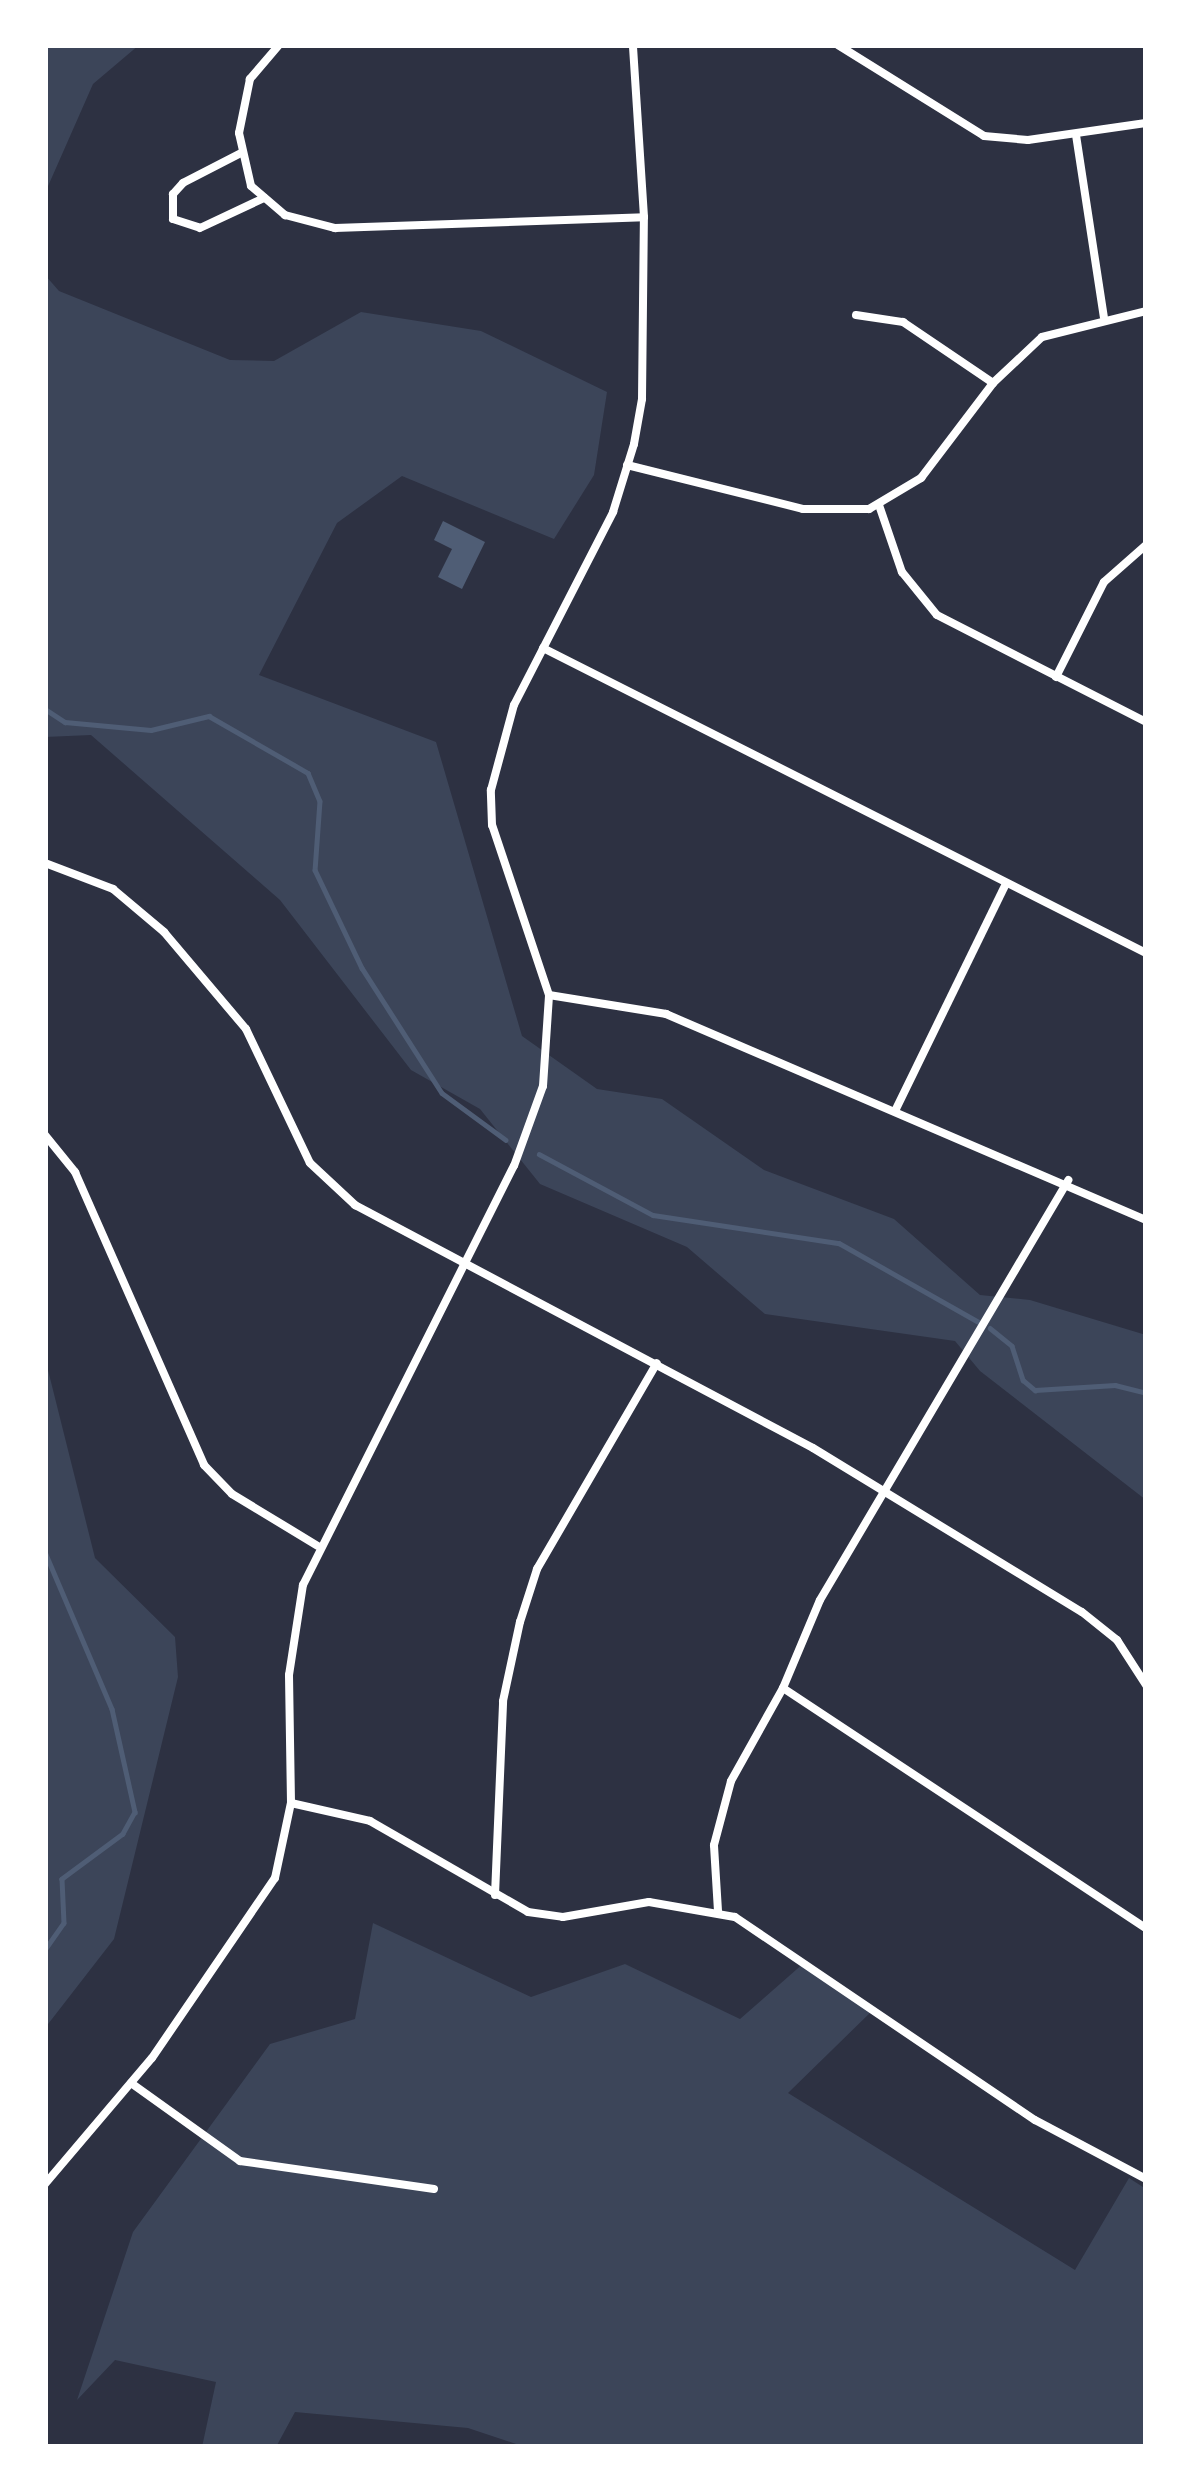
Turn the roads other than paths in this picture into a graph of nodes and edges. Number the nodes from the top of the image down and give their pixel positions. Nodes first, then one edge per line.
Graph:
1 (280, 45) edge
2 (633, 45) edge
3 (838, 45) edge
4 (1146, 123) edge
5 (1076, 135) junction
6 (241, 153) junction
7 (264, 197) junction
8 (644, 217) junction
9 (1146, 311) edge
10 (856, 314) dead end
11 (1104, 317) junction
12 (993, 383) junction
13 (627, 465) junction
14 (879, 506) junction
15 (1146, 545) edge
16 (543, 648) junction
17 (1057, 677) junction
18 (1146, 722) edge
19 (45, 863) edge
20 (1006, 884) junction
21 (1146, 953) edge
22 (549, 995) junction
23 (896, 1109) junction
24 (45, 1135) edge
25 (1068, 1180) junction
26 (1146, 1220) edge
27 (462, 1266) junction
28 (657, 1363) junction
29 (883, 1492) junction
30 (318, 1546) junction
31 (1146, 1685) edge
32 (784, 1688) junction
33 (291, 1803) junction
34 (496, 1895) junction
35 (718, 1911) junction
36 (1146, 1928) edge
37 (131, 2083) junction
38 (1146, 2179) edge
39 (45, 2183) edge
40 (434, 2188) dead end

1 - 6 street
2 - 8 street
3 - 5 street
4 - 5 street
5 - 11 street
6 - 7 street
6 - 7 street
7 - 8 street
8 - 13 street
9 - 11 street
10 - 12 street
11 - 12 street
12 - 14 street
13 - 14 street
13 - 16 street
14 - 17 street
15 - 17 street
16 - 20 street
16 - 22 street
17 - 18 street
19 - 27 street
20 - 21 street
20 - 23 street
22 - 23 street
22 - 27 street
23 - 25 street
24 - 30 street
25 - 26 street
25 - 29 street
27 - 28 street
27 - 30 street
28 - 29 street
28 - 34 street
29 - 31 street
29 - 32 street
30 - 33 street
32 - 35 street
32 - 36 street
33 - 34 street
33 - 37 street
34 - 35 street
35 - 38 street
37 - 39 street
37 - 40 street

